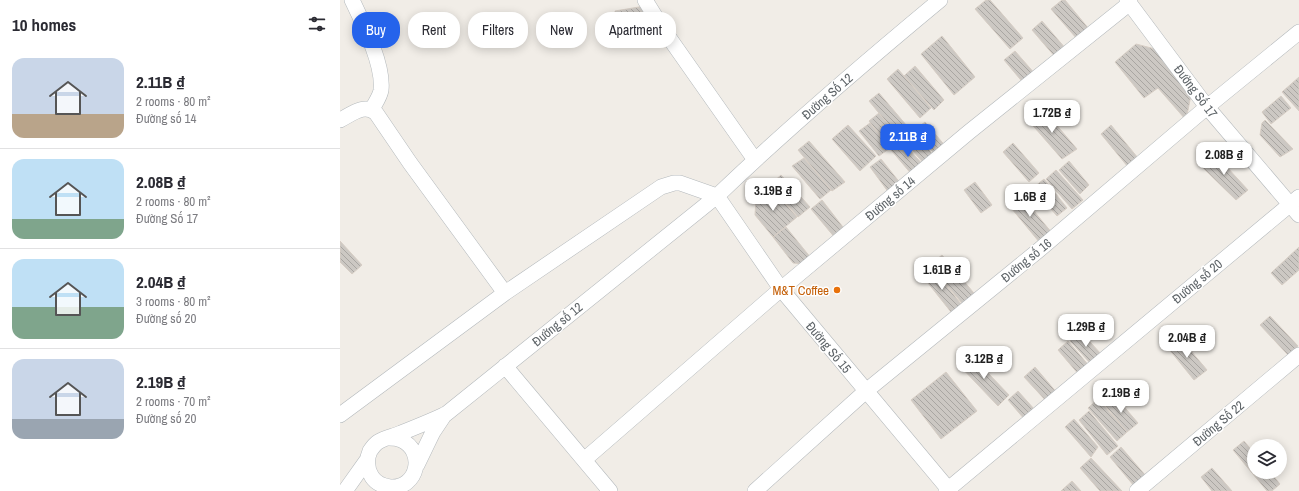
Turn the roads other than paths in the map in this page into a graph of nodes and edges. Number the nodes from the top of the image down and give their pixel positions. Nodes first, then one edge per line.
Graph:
1 (352, 0) edge
2 (645, 0) edge
3 (940, 0) edge
4 (1128, 1) edge
5 (1299, 32) edge
6 (1207, 107) junction
7 (372, 109) junction
8 (340, 120) edge
9 (755, 160) junction
10 (717, 196) junction
11 (1296, 205) edge
12 (781, 288) junction
13 (505, 293) junction
14 (1299, 355) edge
15 (505, 366) junction
16 (866, 391) junction
17 (446, 414) junction
18 (340, 415) edge
19 (389, 438) junction
20 (367, 460) junction
21 (584, 460) junction
22 (416, 465) junction
23 (409, 487) edge
24 (380, 489) edge
25 (948, 490) edge
26 (345, 491) edge
27 (610, 491) edge
28 (754, 491) edge
29 (1137, 491) edge

1 - 7 street
2 - 9 street
3 - 9 street, Đường Số 12
4 - 6 street, Đường Số 17
4 - 12 street, Đường số 14
5 - 6 street, Đường số 16
6 - 11 street, Đường Số 17
6 - 16 street, Đường số 16
7 - 8 street
7 - 13 street
9 - 10 street, Đường Số 12
10 - 12 street, Đường Số 15
10 - 13 street
10 - 15 street, Đường số 12
11 - 25 street, Đường số 20
12 - 16 street, Đường Số 15
12 - 21 street, Đường số 14
13 - 18 street
14 - 29 street, Đường Số 22
15 - 17 street, Đường số 12
15 - 21 street
16 - 25 street, Đường Số 15
16 - 28 street, Đường số 16
17 - 19 street, Đường số 12
17 - 22 street
19 - 20 street
19 - 22 street
20 - 24 street
20 - 26 street
21 - 27 street
22 - 23 street
23 - 24 street

